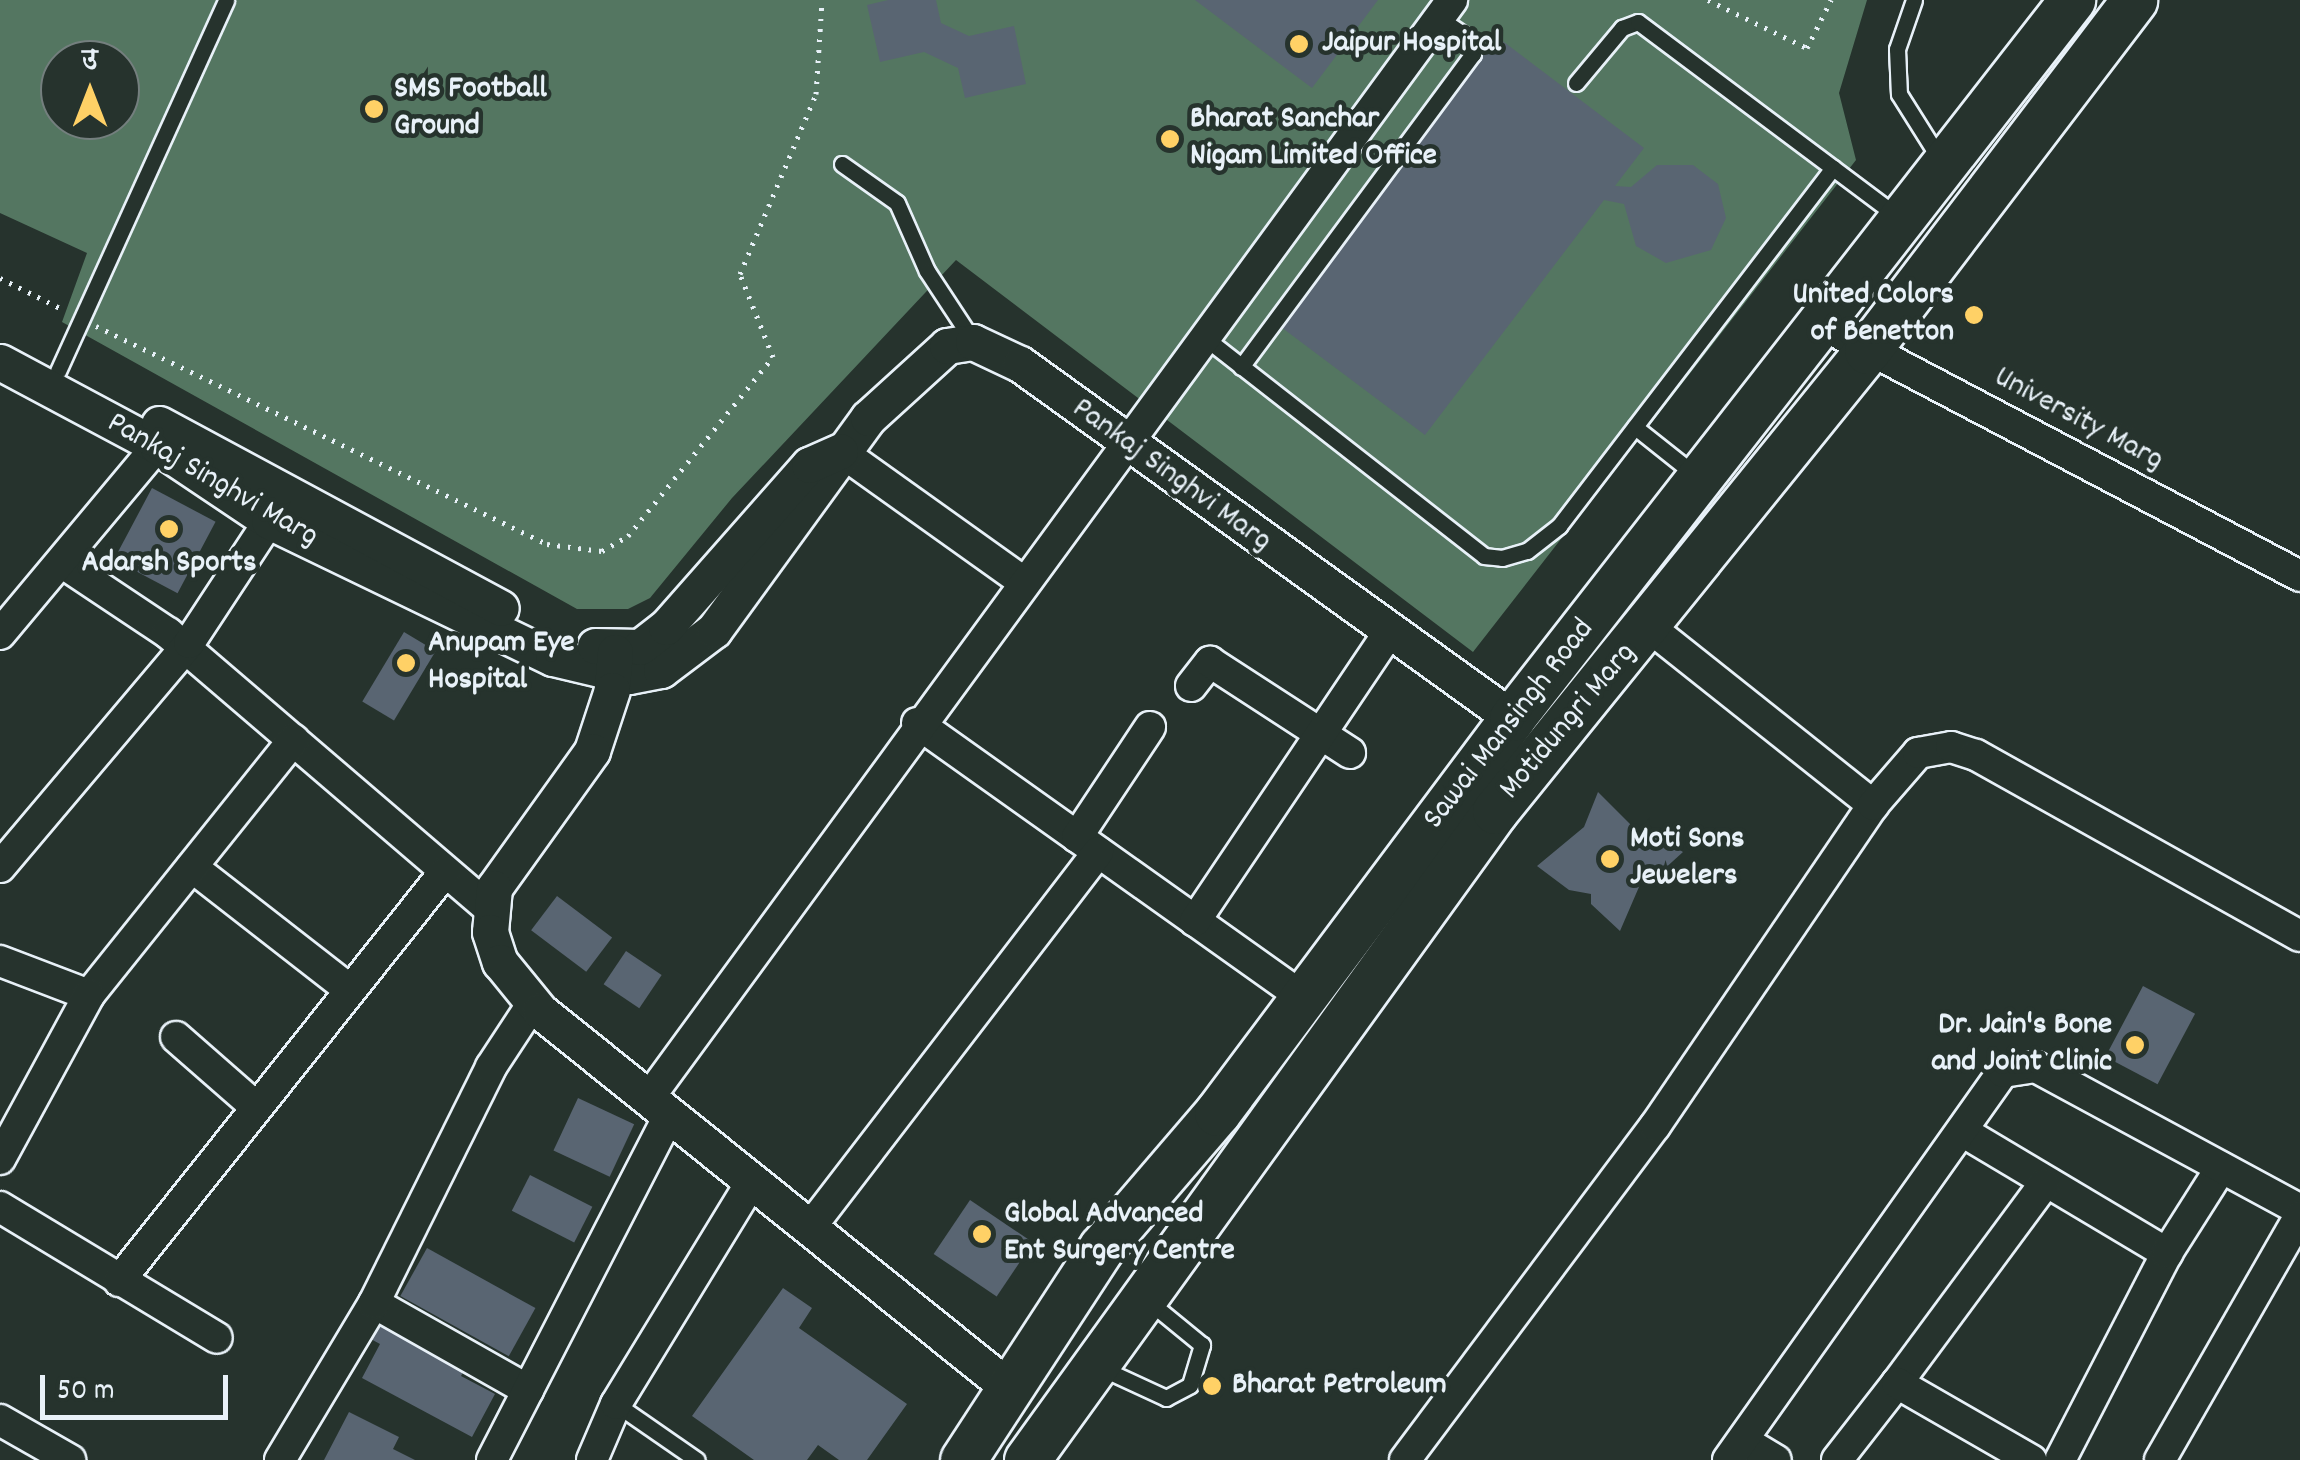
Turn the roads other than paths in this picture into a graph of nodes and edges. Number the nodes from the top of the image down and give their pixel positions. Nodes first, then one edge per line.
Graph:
1 (226, 0) edge
2 (2072, 0) edge
3 (2134, 0) edge
4 (1907, 2) edge
5 (1446, 9) edge
6 (1576, 83) dead end
7 (1943, 162) junction
8 (842, 164) dead end
9 (1833, 168) junction
10 (1900, 218) junction
11 (1824, 325) junction
12 (1204, 336) junction
13 (0, 340) edge
14 (973, 342) junction
15 (1868, 351) junction
16 (0, 362) edge
17 (1241, 366) junction
18 (58, 371) junction
19 (1634, 427) junction
20 (163, 438) junction
21 (1124, 444) junction
22 (840, 451) junction
23 (1702, 479) junction
24 (278, 507) junction
25 (63, 564) junction
26 (2300, 576) edge
27 (1021, 580) junction
28 (1648, 626) junction
29 (1389, 632) junction
30 (0, 634) edge
31 (186, 648) junction
32 (614, 664) junction
33 (1191, 686) dead end
34 (1512, 718) junction
35 (917, 723) junction
36 (1150, 727) dead end
37 (1320, 734) junction
38 (294, 740) junction
39 (1350, 753) dead end
40 (1873, 805) junction
41 (1088, 844) junction
42 (0, 867) edge
43 (192, 867) junction
44 (444, 872) junction
45 (491, 910) junction
46 (1195, 921) junction
47 (2300, 936) edge
48 (0, 961) edge
49 (346, 987) junction
50 (89, 995) junction
51 (1304, 998) junction
52 (533, 1003) junction
53 (176, 1037) dead end
54 (256, 1107) junction
55 (658, 1107) junction
56 (1962, 1131) junction
57 (0, 1159) edge
58 (2222, 1168) junction
59 (751, 1183) junction
60 (2044, 1184) junction
61 (0, 1207) edge
62 (2300, 1213) edge
63 (809, 1230) junction
64 (2167, 1253) junction
65 (120, 1282) junction
66 (1140, 1294) junction
67 (374, 1302) junction
68 (217, 1338) dead end
69 (1091, 1362) junction
70 (1896, 1383) junction
71 (1008, 1386) junction
72 (528, 1390) junction
73 (616, 1404) junction
74 (0, 1420) edge
75 (1736, 1450) edge
76 (70, 1460) edge
77 (280, 1460) edge
78 (492, 1460) edge
79 (592, 1460) edge
80 (697, 1460) edge
81 (963, 1460) edge
82 (1027, 1460) edge
83 (1405, 1460) edge
84 (1776, 1460) edge
85 (1838, 1460) edge
86 (2031, 1460) edge
87 (2060, 1460) edge
88 (2160, 1460) edge

1 - 18 lane
2 - 7 main road, Sawai Mansingh Road
3 - 15 main road, Motidungri Marg
4 - 7 lane
5 - 12 street
5 - 17 lane
6 - 9 lane
7 - 10 main road, Sawai Mansingh Road
8 - 14 lane
9 - 10 lane
9 - 19 lane
10 - 11 main road, Sawai Mansingh Road
11 - 15 street, University Marg
11 - 23 main road, Sawai Mansingh Road
12 - 17 lane
12 - 21 street
13 - 18 street, Pankaj Singhvi Marg
14 - 21 street, Pankaj Singhvi Marg
14 - 22 street
15 - 26 street, University Marg
15 - 28 main road, Motidungri Marg
16 - 20 street, Pankaj Singhvi Marg
17 - 19 lane
18 - 20 street, Pankaj Singhvi Marg
19 - 23 lane
20 - 24 street, Pankaj Singhvi Marg
20 - 25 street
21 - 27 street
21 - 29 street, Pankaj Singhvi Marg
22 - 27 street
22 - 32 street
23 - 34 main road, Sawai Mansingh Road
24 - 31 street
24 - 32 street, Pankaj Singhvi Marg
25 - 30 street
25 - 31 street
27 - 35 street
28 - 40 street
28 - 66 main road, Motidungri Marg
29 - 34 street, Pankaj Singhvi Marg
29 - 37 street
31 - 38 street
31 - 42 street
32 - 45 street
33 - 37 street
34 - 51 main road, Sawai Mansingh Road
35 - 41 street
35 - 55 street
36 - 41 street
37 - 39 street
37 - 46 street
38 - 43 street
38 - 44 street
40 - 47 street
40 - 83 street
41 - 46 street
41 - 63 street
43 - 49 street
43 - 50 street
44 - 45 street
44 - 49 street
45 - 52 street
46 - 51 street
48 - 50 street
49 - 54 street
50 - 57 street
51 - 71 main road, Sawai Mansingh Road
52 - 55 street
52 - 67 street
53 - 54 street
54 - 65 street
55 - 59 street
55 - 72 street
56 - 58 street
56 - 60 street
56 - 75 street
58 - 62 street
58 - 64 street
59 - 63 street
59 - 73 street
60 - 64 street
60 - 70 street
61 - 65 street
62 - 88 street
63 - 71 street
64 - 87 street
65 - 68 street
66 - 69 main road, Motidungri Marg
66 - 69 lane
67 - 72 street
67 - 77 street
69 - 82 main road, Motidungri Marg
70 - 85 street
70 - 86 street
71 - 81 main road, Sawai Mansingh Road
72 - 78 street
73 - 79 street
73 - 80 lane
74 - 76 street
75 - 84 street

